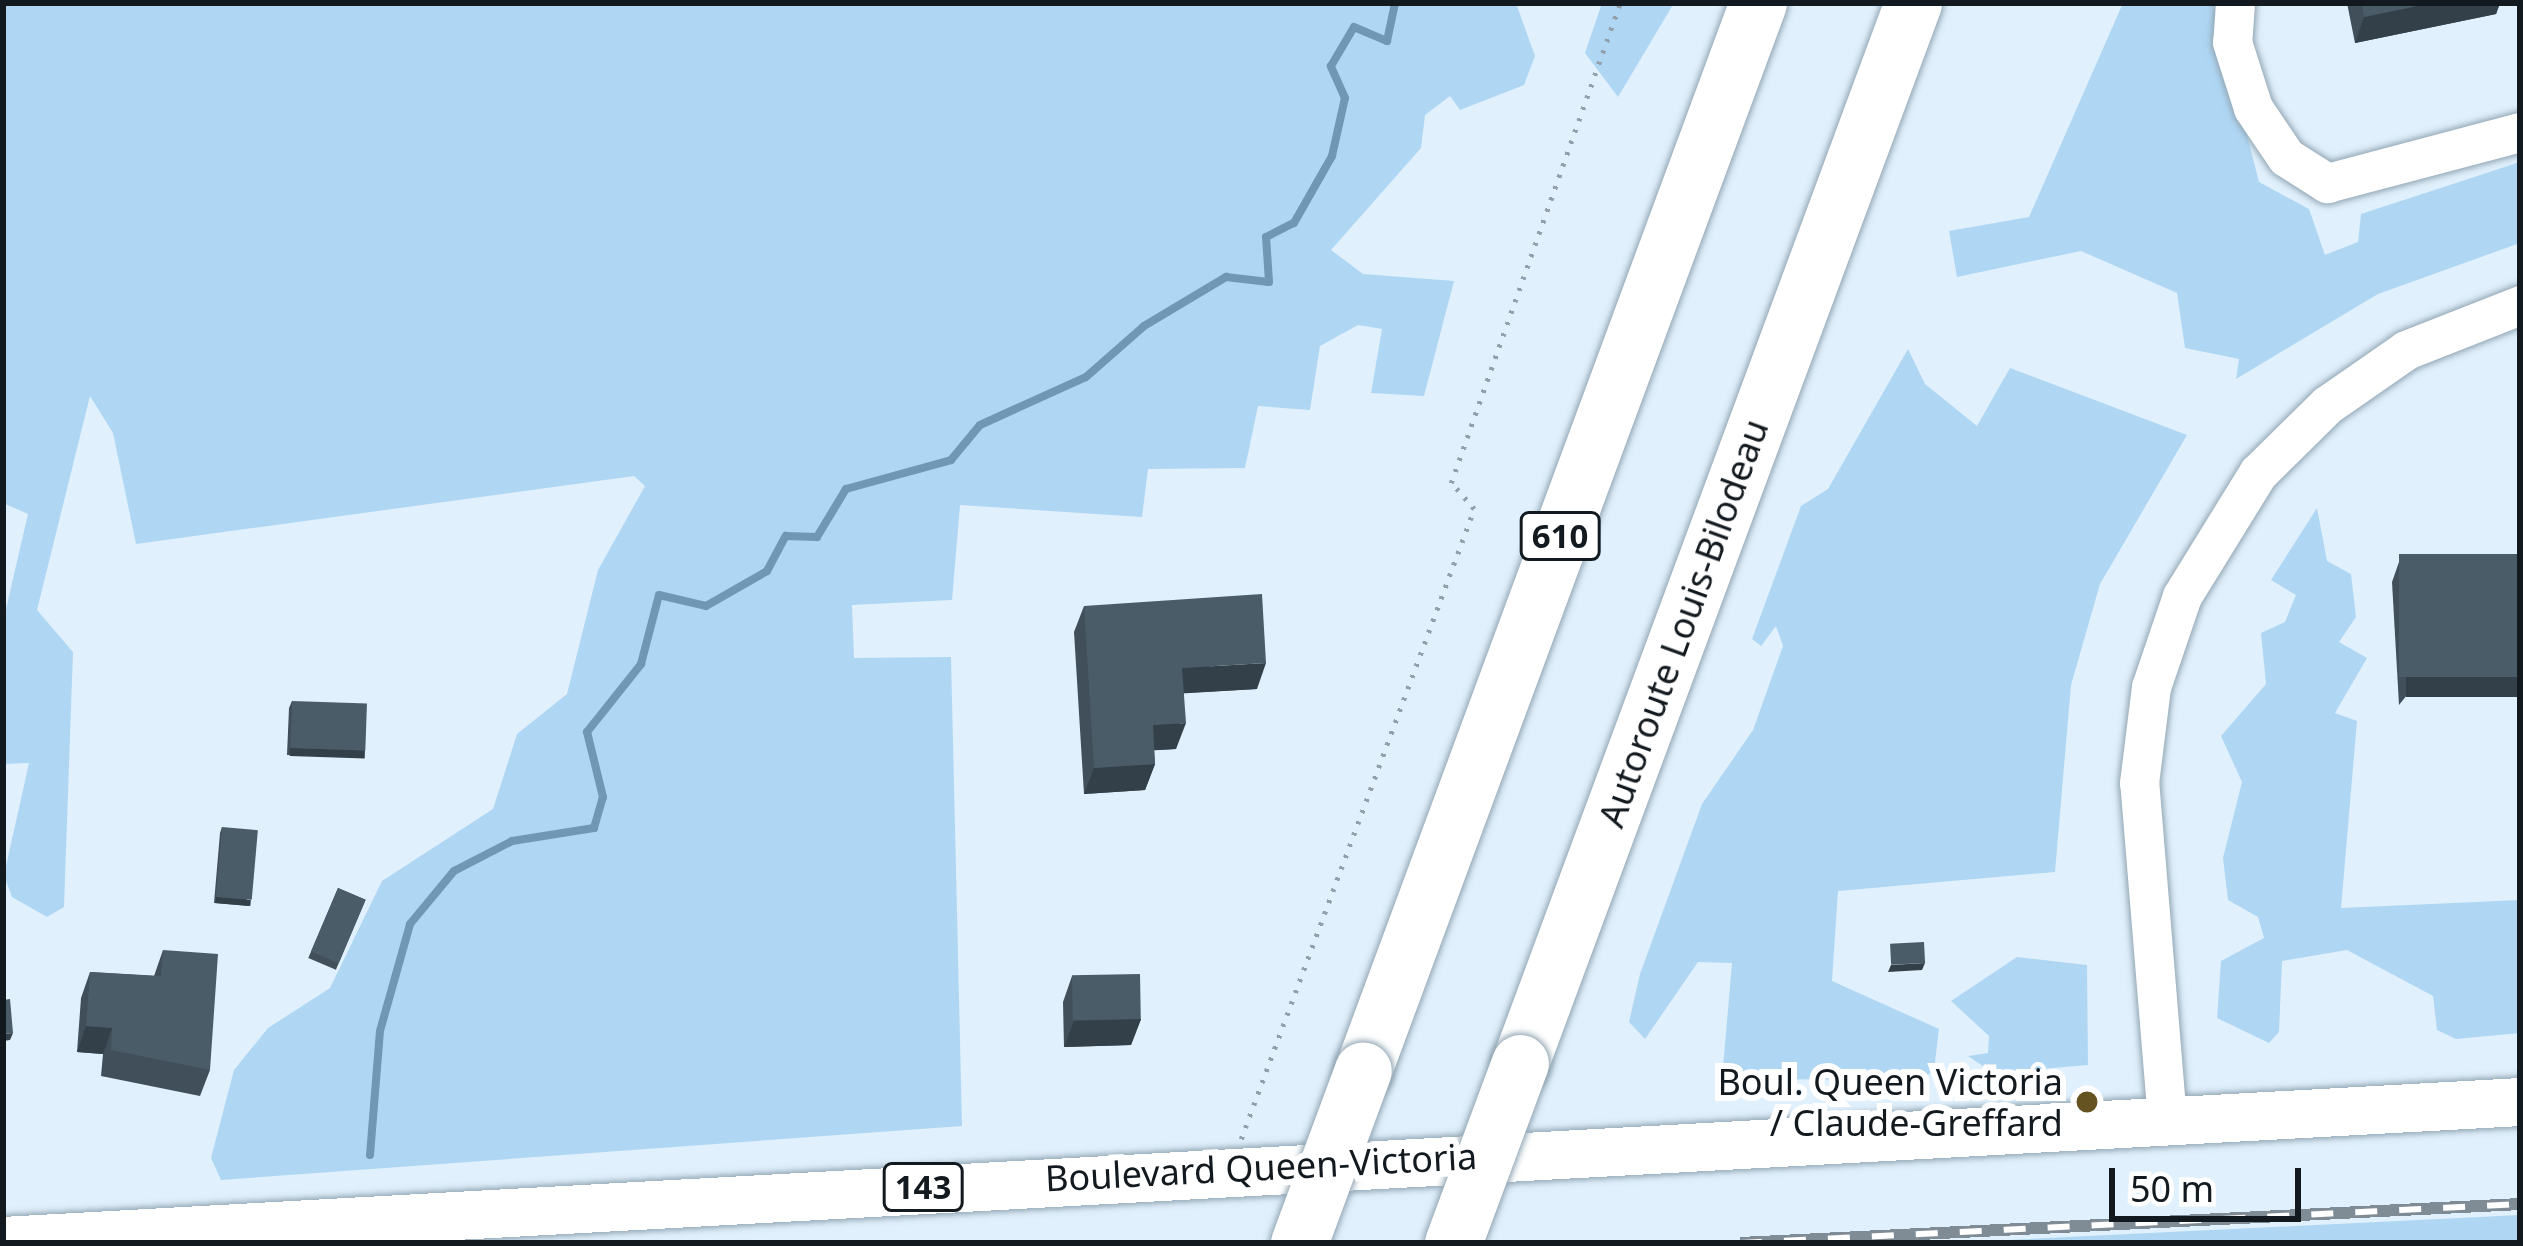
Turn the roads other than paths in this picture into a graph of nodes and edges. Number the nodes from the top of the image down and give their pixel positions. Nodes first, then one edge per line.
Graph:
1 (1758, 3) edge
2 (1913, 3) edge
3 (2235, 3) edge
4 (2520, 132) edge
5 (2520, 305) edge
6 (2520, 1102) edge
7 (2167, 1120) junction
8 (3, 1241) edge
9 (1299, 1243) edge
10 (1453, 1243) edge

1 - 9 highway, 610, bridge
2 - 10 highway, Autoroute Louis-Bilodeau, bridge
3 - 4 street
5 - 7 street
6 - 7 main road, Boulevard Queen-Victoria / 143
7 - 8 main road, Boulevard Queen-Victoria / 143

